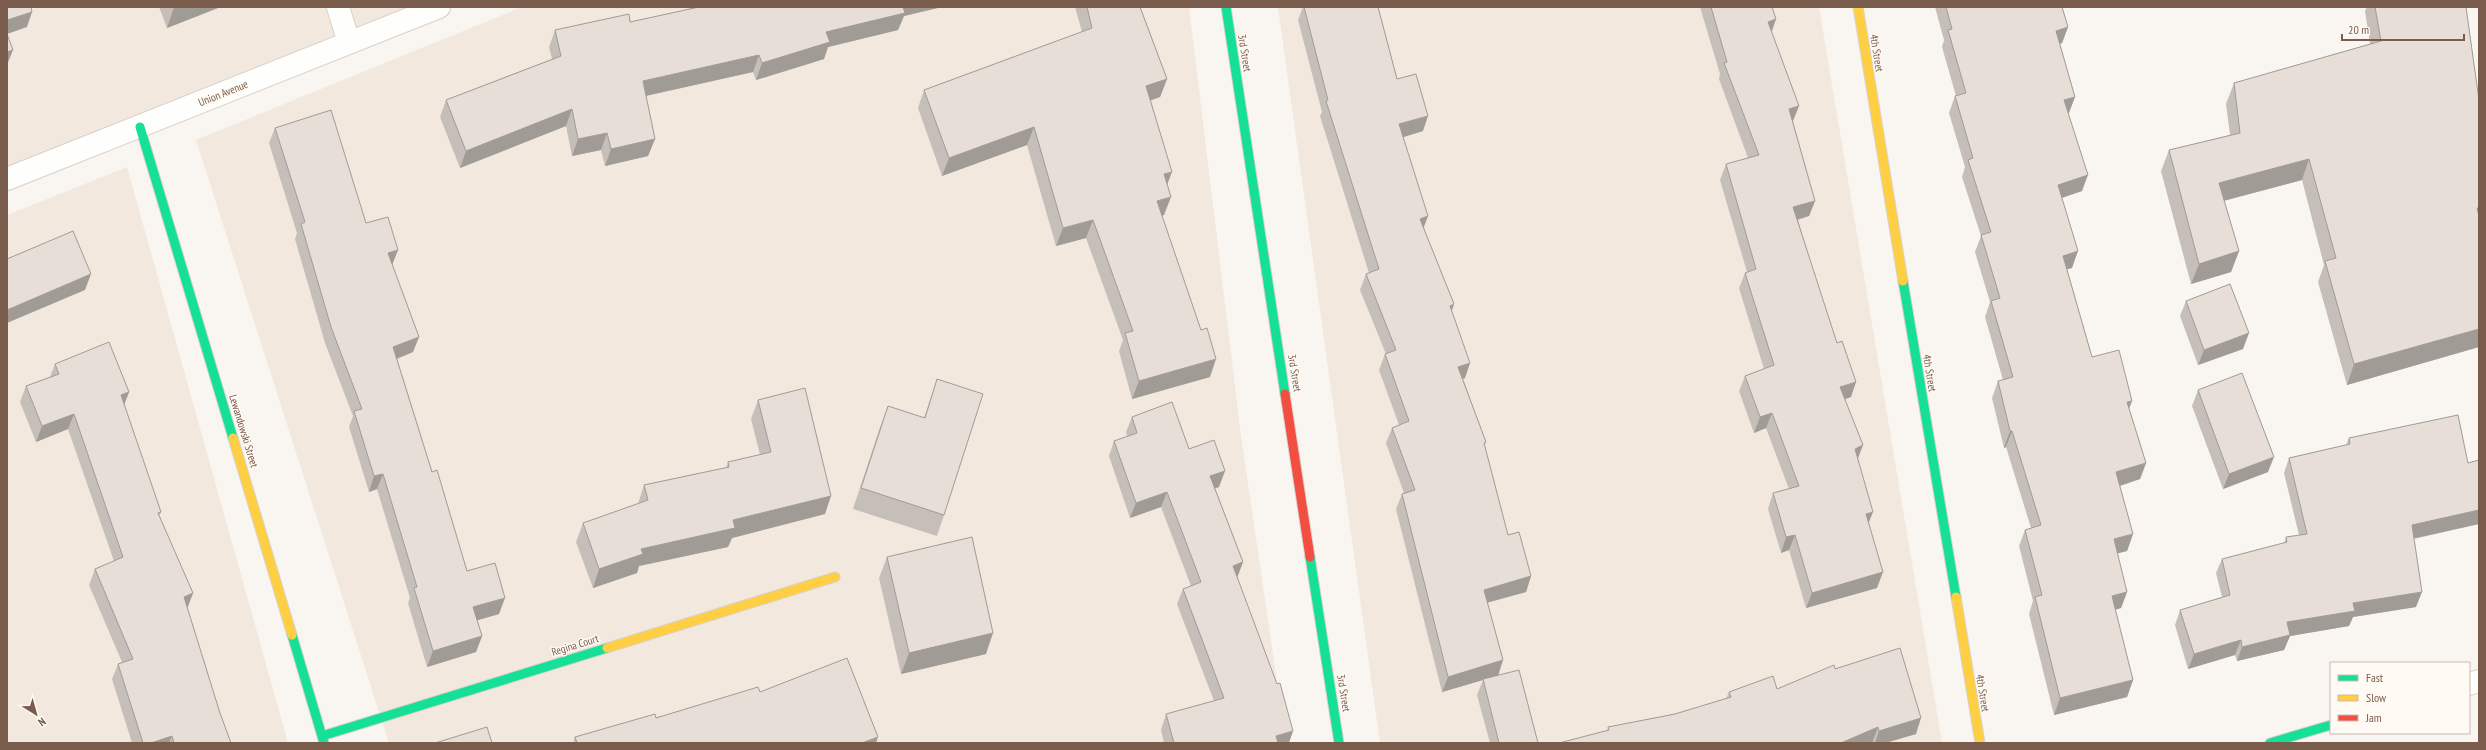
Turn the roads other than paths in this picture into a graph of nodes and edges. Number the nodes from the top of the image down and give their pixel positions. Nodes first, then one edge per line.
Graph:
1 (338, 7) edge
2 (439, 7) edge
3 (1226, 7) edge
4 (1858, 7) edge
5 (349, 43) junction
6 (140, 127) junction
7 (7, 179) edge
8 (835, 577) dead end
9 (2330, 725) edge
10 (323, 739) edge
11 (1339, 743) edge
12 (1980, 743) edge
13 (2270, 743) edge

1 - 5 street
2 - 5 street, Union Avenue
3 - 11 street, 3rd Street
4 - 12 street, 4th Street
5 - 6 street, Union Avenue
6 - 7 street, Union Avenue
6 - 10 street, Lewandowski Street
8 - 10 street, Regina Court
9 - 13 street

